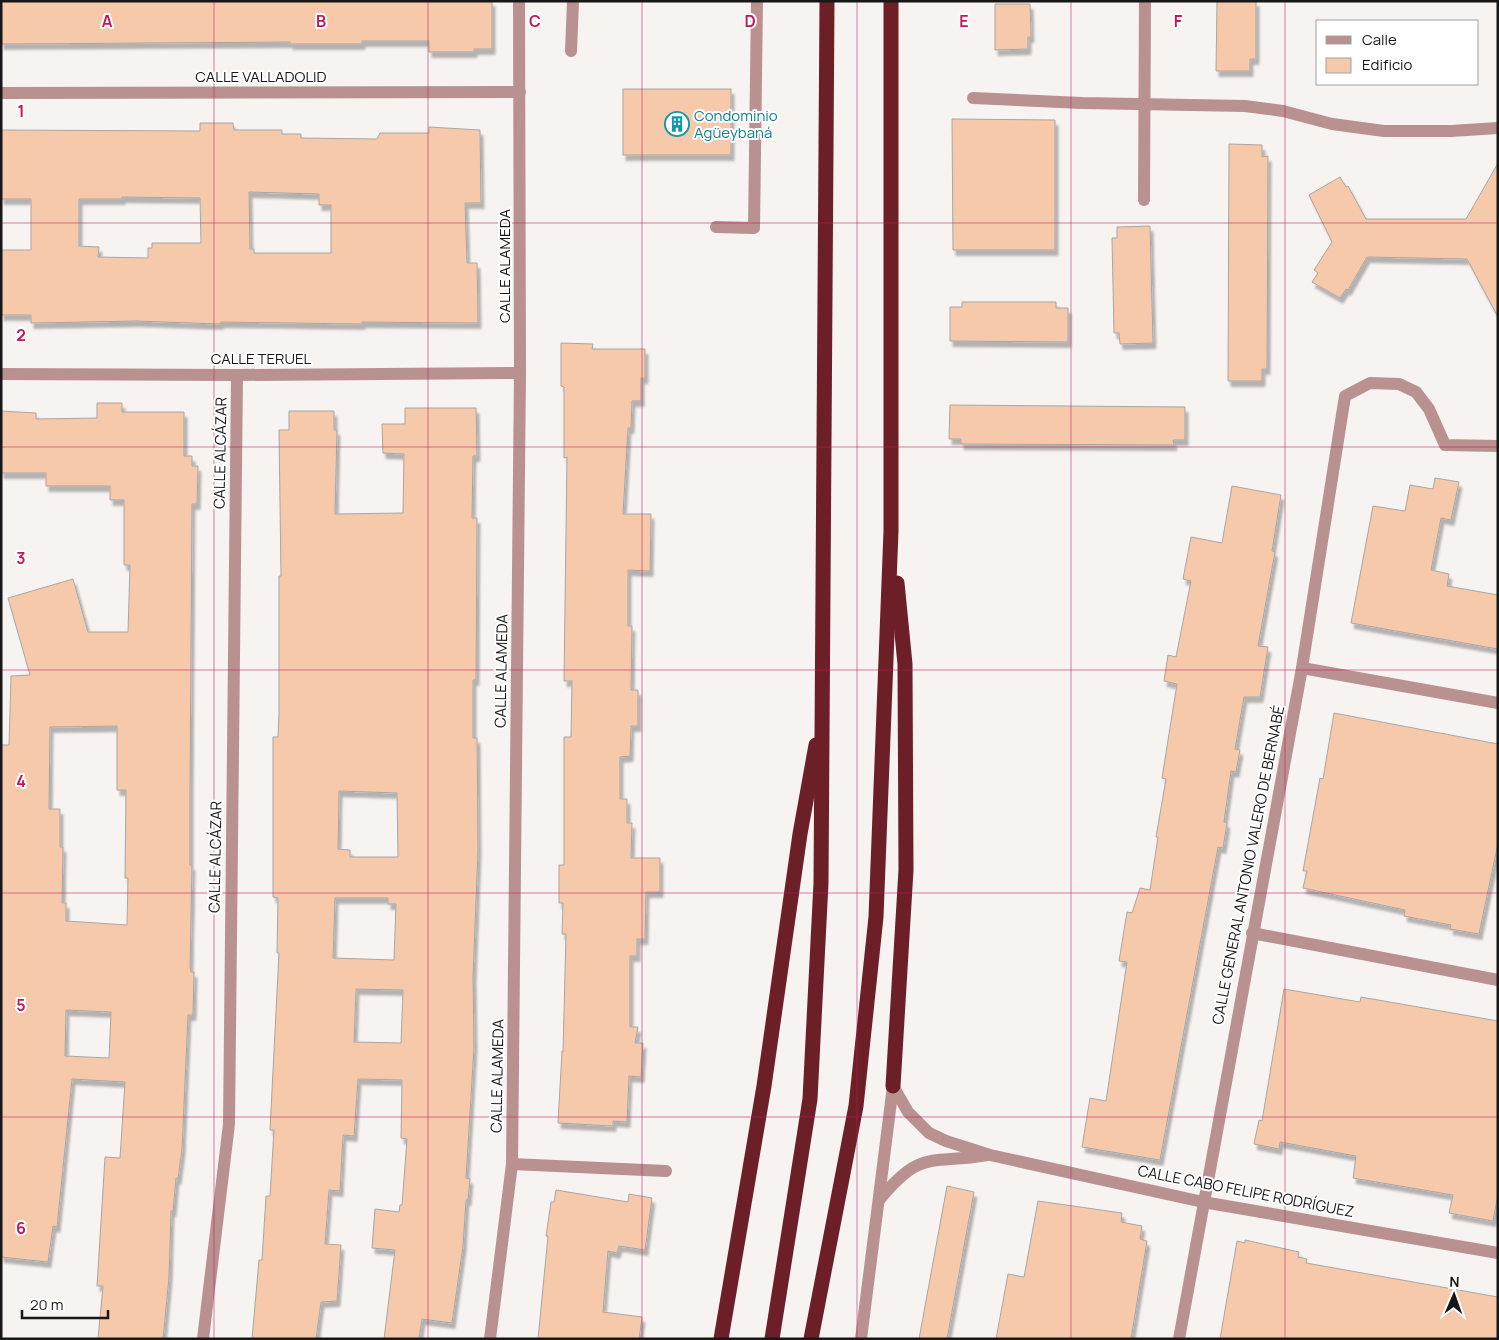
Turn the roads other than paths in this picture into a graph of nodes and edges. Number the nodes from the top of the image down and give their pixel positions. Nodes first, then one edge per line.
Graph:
1 (520, 1) edge
2 (573, 1) edge
3 (757, 1) edge
4 (827, 1) edge
5 (891, 1) edge
6 (1145, 1) edge
7 (571, 51) dead end
8 (520, 92) junction
9 (1, 93) edge
10 (973, 98) dead end
11 (1144, 104) junction
12 (1498, 128) edge
13 (1144, 200) dead end
14 (716, 227) dead end
15 (520, 373) junction
16 (1, 374) edge
17 (237, 375) junction
18 (1498, 446) edge
19 (891, 531) junction
20 (1302, 668) junction
21 (823, 702) junction
22 (1498, 703) edge
23 (1252, 933) junction
24 (1498, 980) edge
25 (894, 1086) junction
26 (990, 1155) junction
27 (512, 1164) junction
28 (666, 1171) dead end
29 (880, 1199) junction
30 (1203, 1202) junction
31 (1498, 1253) edge
32 (203, 1339) edge
33 (490, 1339) edge
34 (721, 1339) edge
35 (772, 1339) edge
36 (811, 1339) edge
37 (860, 1339) edge
38 (1179, 1339) edge

1 - 8 street, CALLE ALAMEDA
2 - 7 street
3 - 14 street
4 - 21 highway
5 - 19 highway
6 - 11 street
8 - 9 street, CALLE VALLADOLID
8 - 15 street, CALLE ALAMEDA
10 - 11 street
11 - 12 street
11 - 13 street
15 - 17 street, CALLE TERUEL
15 - 27 street, CALLE ALAMEDA
16 - 17 street, CALLE TERUEL
17 - 32 street, CALLE ALCÁZAR
18 - 20 street, CALLE GENERAL ANTONIO VALERO DE BERNABÉ
19 - 25 highway
19 - 36 highway
20 - 22 street
20 - 23 street, CALLE GENERAL ANTONIO VALERO DE BERNABÉ
21 - 34 highway
21 - 35 highway
23 - 24 street
23 - 30 street, CALLE GENERAL ANTONIO VALERO DE BERNABÉ
25 - 26 street
25 - 29 street
26 - 29 street
26 - 30 street, CALLE CABO FELIPE RODRÍGUEZ
27 - 28 street
27 - 33 street, CALLE ALAMEDA
29 - 37 street
30 - 31 street, CALLE CABO FELIPE RODRÍGUEZ
30 - 38 street, CALLE GENERAL ANTONIO VALERO DE BERNABÉ

